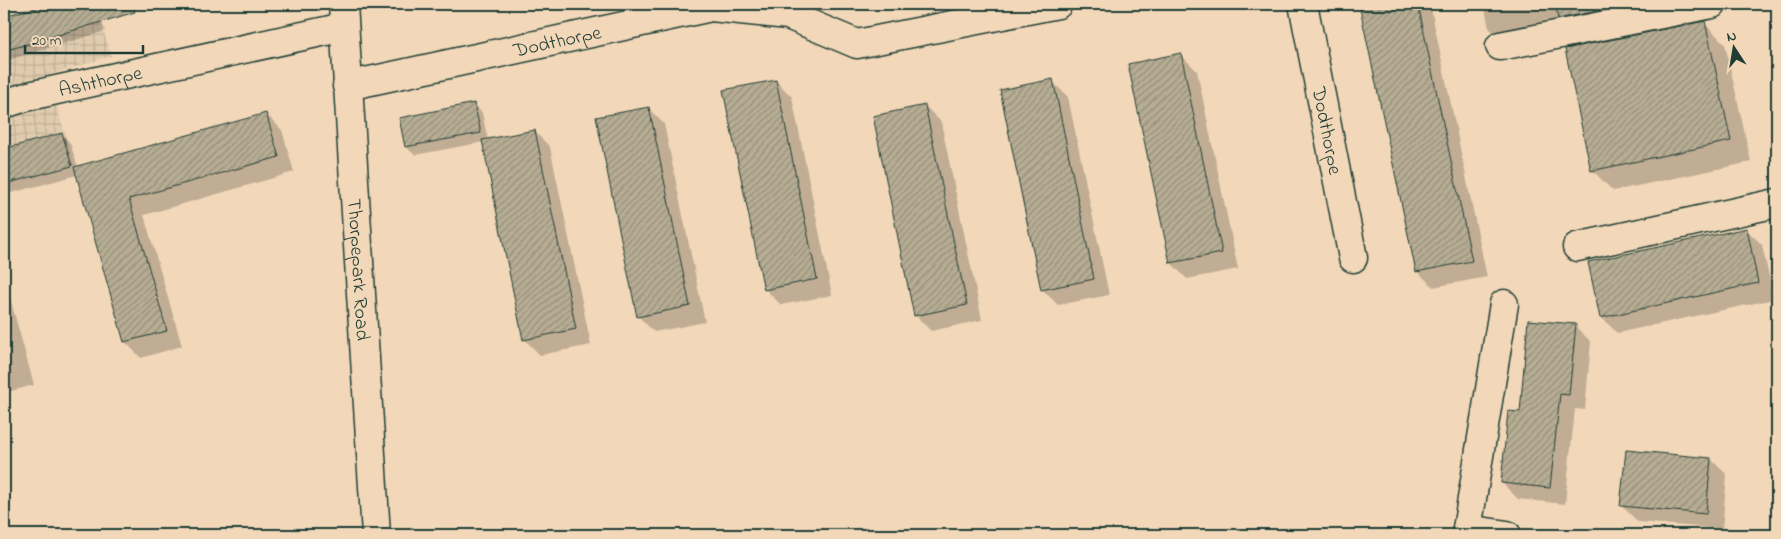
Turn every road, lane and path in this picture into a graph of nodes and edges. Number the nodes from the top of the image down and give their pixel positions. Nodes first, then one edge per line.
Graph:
1 (1058, 4) edge
2 (1303, 4) edge
3 (1712, 4) edge
4 (343, 16) edge
5 (1500, 46) dead end
6 (347, 86) junction
7 (4, 104) edge
8 (1777, 204) edge
9 (1577, 246) dead end
10 (1354, 258) dead end
11 (1504, 304) dead end
12 (1467, 532) edge
13 (376, 535) edge
14 (1507, 535) edge

1 - 6 street, Dodthorpe
2 - 10 street, Dodthorpe
3 - 5 street
4 - 6 street, Thorpepark Road
4 - 7 street, Ashthorpe
6 - 13 street, Thorpepark Road
8 - 9 street
11 - 12 street
12 - 14 street

